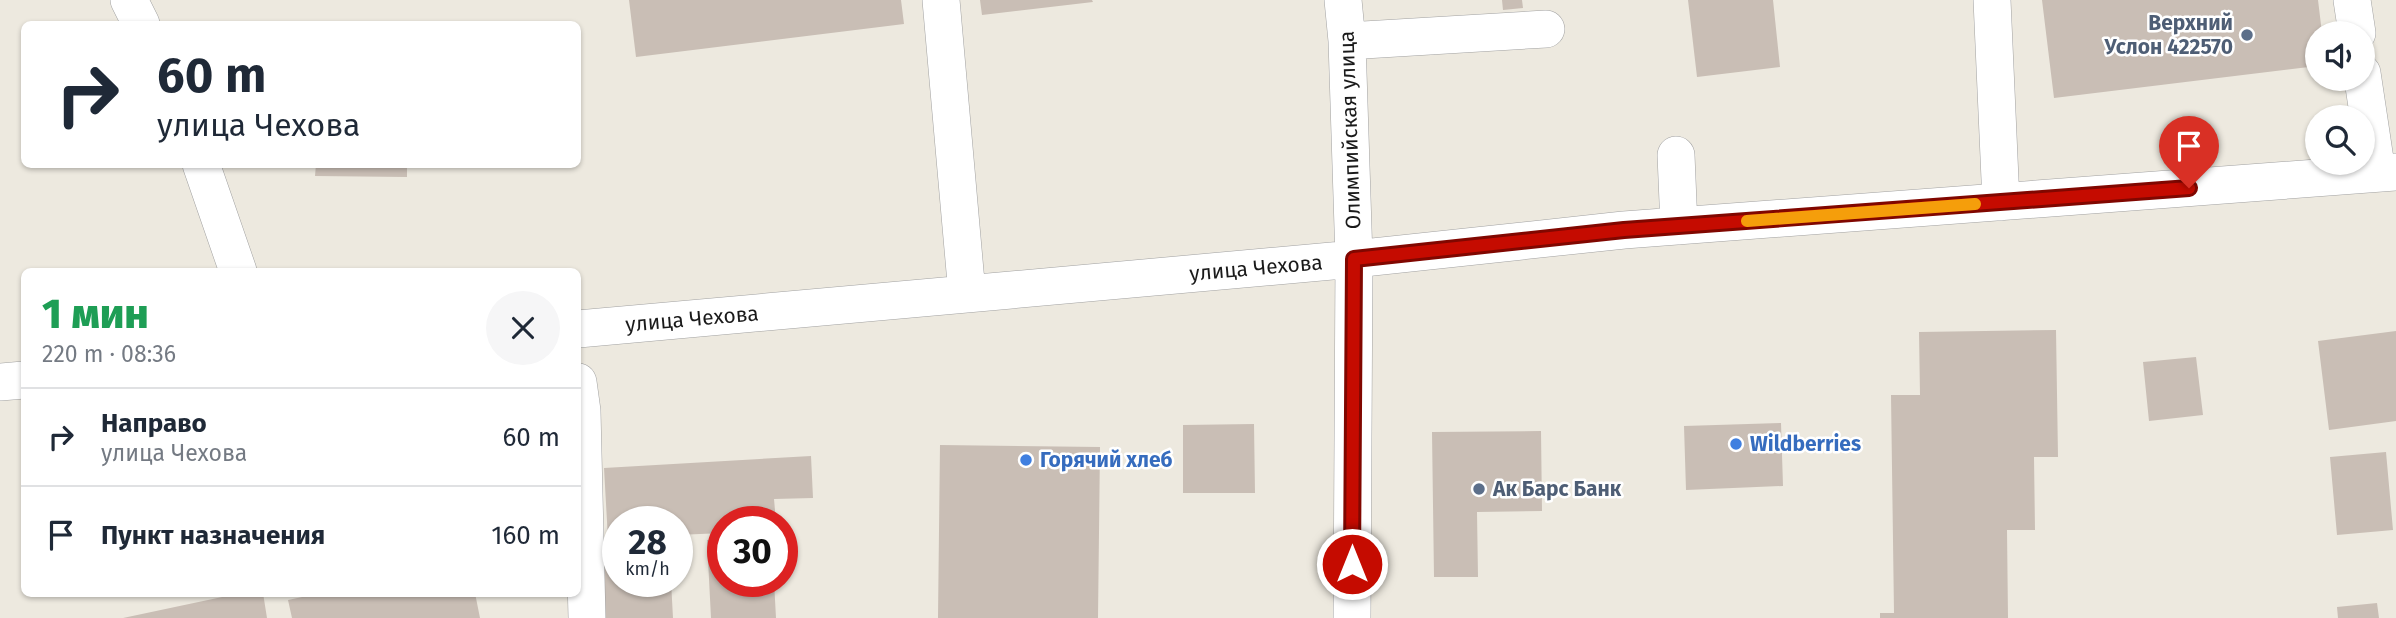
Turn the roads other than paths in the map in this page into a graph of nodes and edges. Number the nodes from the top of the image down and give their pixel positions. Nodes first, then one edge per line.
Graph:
1 (129, 0) edge
2 (941, 0) edge
3 (1343, 0) edge
4 (1992, 0) edge
5 (2352, 0) edge
6 (140, 21) edge
7 (2355, 21) edge
8 (1546, 29) dead end
9 (1347, 41) junction
10 (2366, 91) edge
11 (1676, 155) dead end
12 (202, 168) edge
13 (2387, 173) edge
14 (2001, 202) junction
15 (1679, 226) junction
16 (1354, 259) junction
17 (236, 268) edge
18 (967, 294) junction
19 (581, 329) edge
20 (21, 380) edge
21 (0, 382) edge
22 (581, 404) edge
23 (587, 618) edge
24 (1352, 618) edge

1 - 6 street
2 - 18 street
3 - 9 street, Олимпийская улица
4 - 14 street
5 - 7 street
8 - 9 street
9 - 16 street, Олимпийская улица
10 - 13 street
11 - 15 street
12 - 17 street
13 - 14 street, улица Чехова
14 - 15 street, улица Чехова
15 - 16 street, улица Чехова
16 - 18 street, улица Чехова
16 - 24 street, Олимпийская улица
18 - 19 street, улица Чехова
20 - 21 street
22 - 23 street

